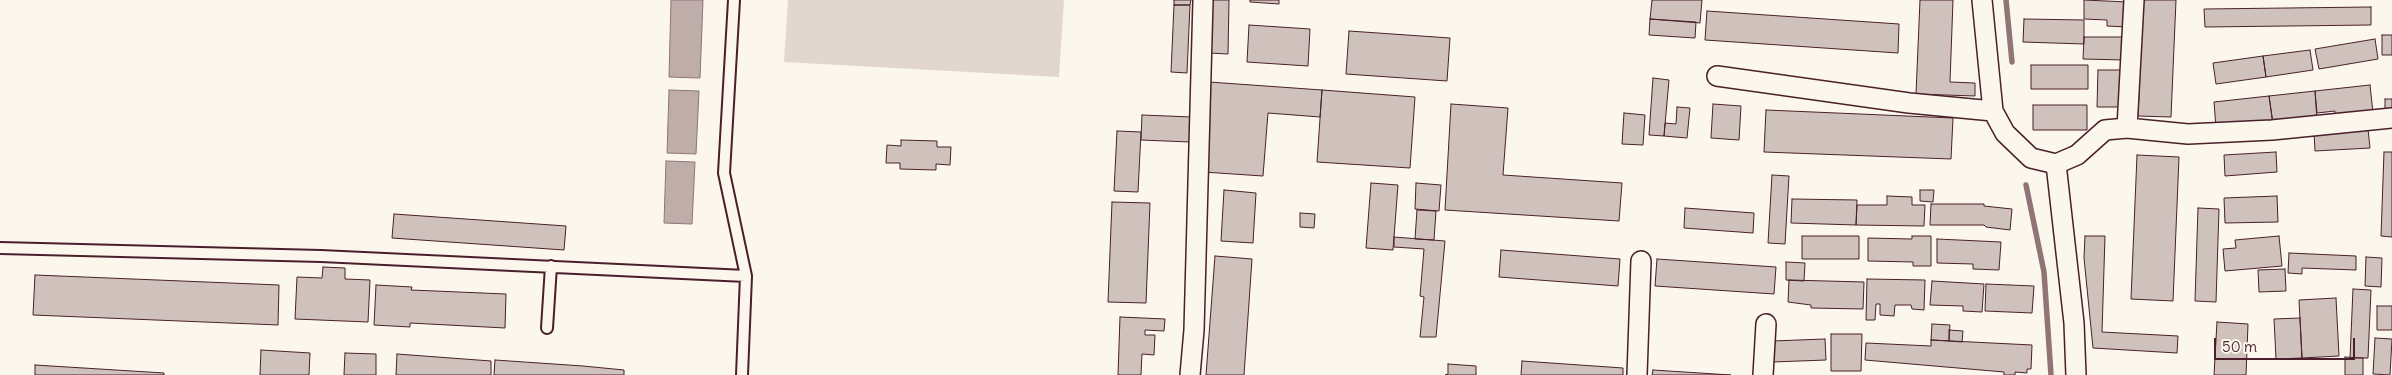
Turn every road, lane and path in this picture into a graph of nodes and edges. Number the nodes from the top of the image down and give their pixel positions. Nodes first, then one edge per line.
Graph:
1 (734, 0) edge
2 (1203, 0) edge
3 (1982, 0) edge
4 (2134, 0) edge
5 (1717, 76) dead end
6 (1994, 110) junction
7 (2392, 118) edge
8 (2127, 128) junction
9 (2056, 164) junction
10 (0, 248) edge
11 (1641, 261) dead end
12 (551, 266) junction
13 (746, 276) junction
14 (1766, 324) dead end
15 (547, 328) dead end
16 (742, 375) edge
17 (1190, 375) edge
18 (1637, 375) edge
19 (1763, 375) edge
20 (2076, 375) edge

1 - 13 lane
2 - 17 street
3 - 6 street
4 - 8 street
5 - 6 street
6 - 9 street
7 - 8 street
8 - 9 street
9 - 20 street
10 - 12 lane
11 - 18 street
12 - 13 lane
12 - 15 lane
13 - 16 lane
14 - 19 street

